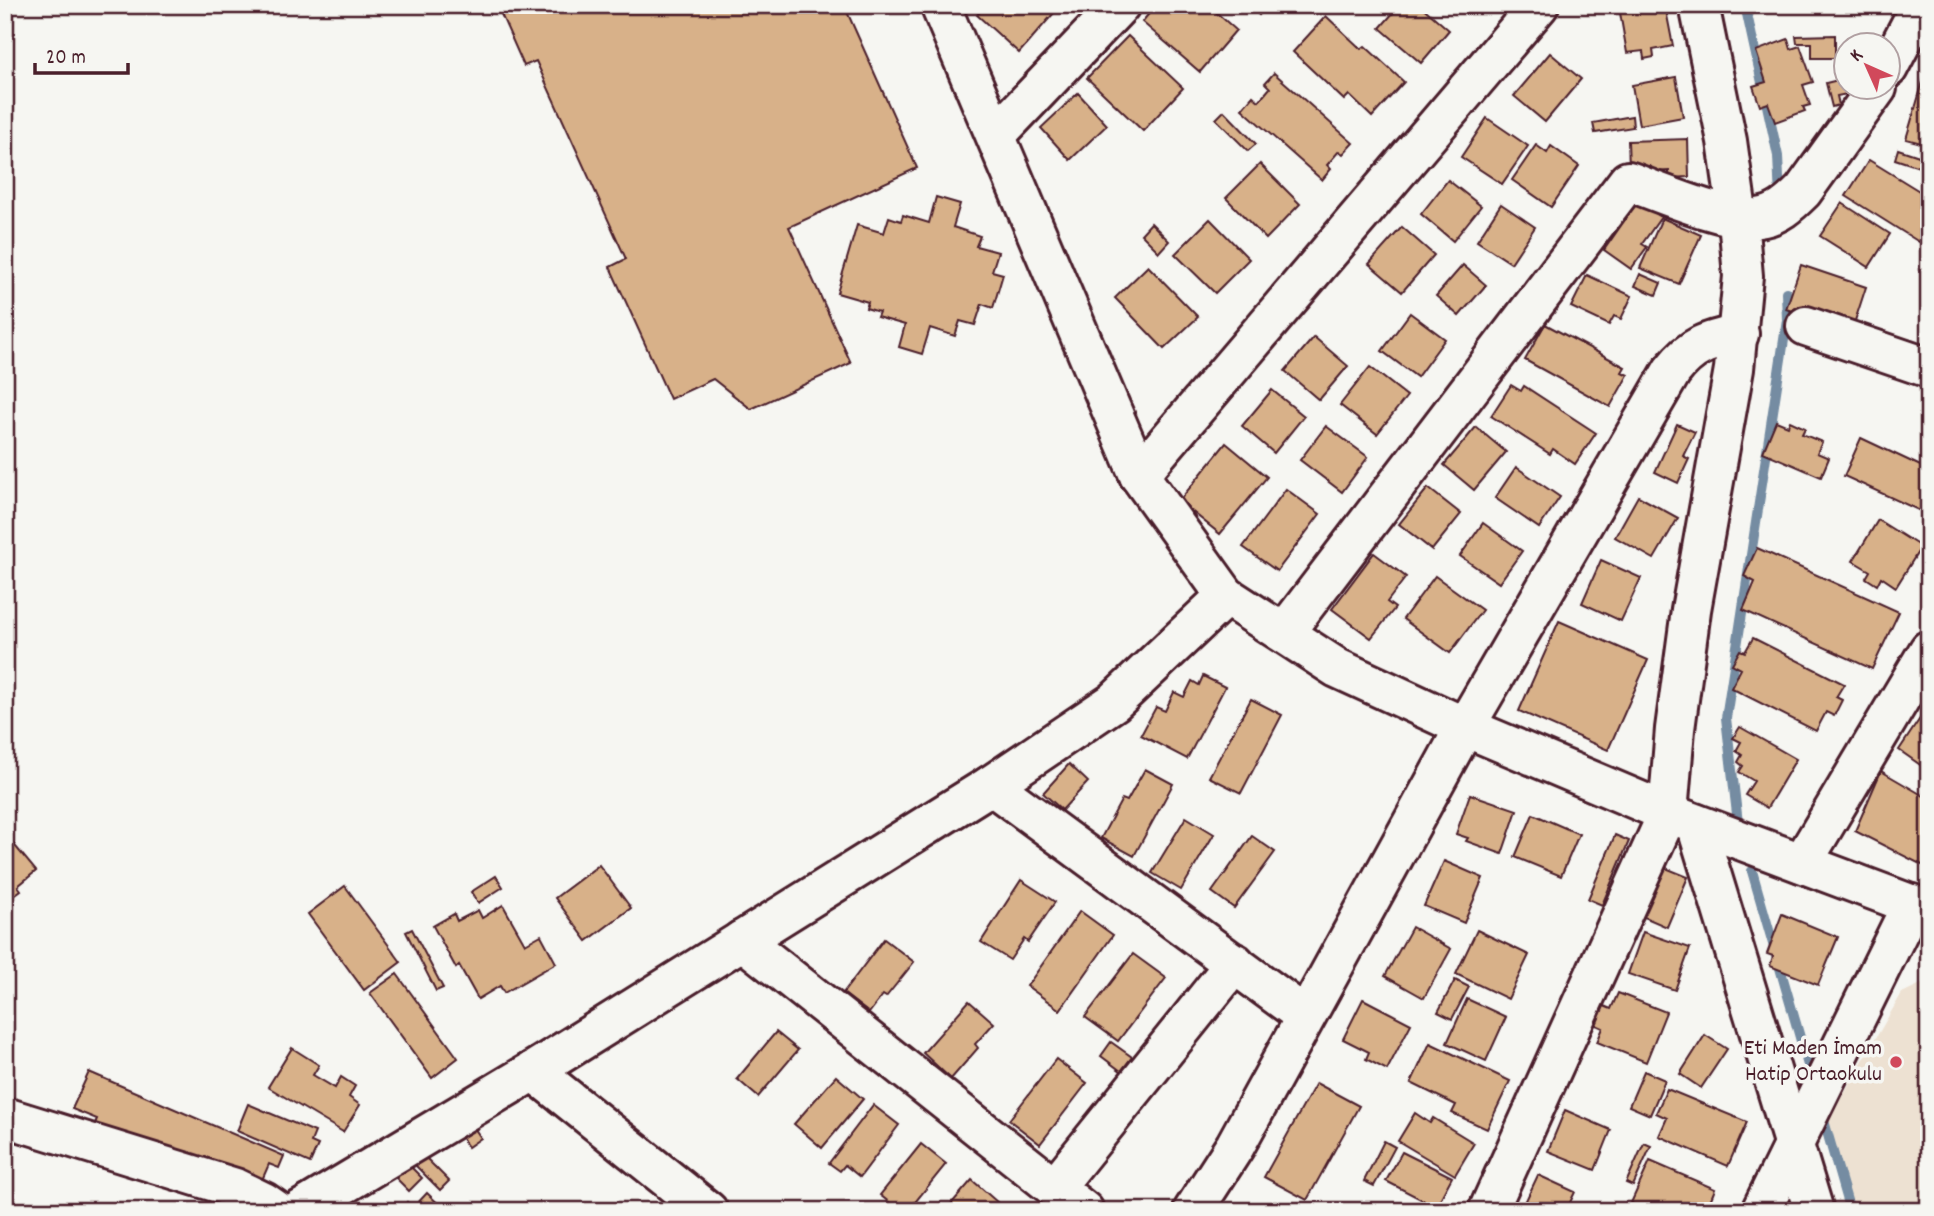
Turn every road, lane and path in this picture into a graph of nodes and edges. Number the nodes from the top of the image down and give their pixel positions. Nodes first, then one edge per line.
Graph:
1 (940, 5) edge
2 (1120, 5) edge
3 (1539, 5) edge
4 (1699, 5) edge
5 (1921, 5) edge
6 (1902, 41) edge
7 (1867, 102) edge
8 (996, 135) junction
9 (1738, 219) junction
10 (1806, 326) dead end
11 (1739, 334) junction
12 (1929, 368) edge
13 (1139, 475) junction
14 (1226, 596) junction
15 (1284, 634) junction
16 (1929, 650) edge
17 (1465, 727) junction
18 (991, 785) junction
19 (1682, 819) junction
20 (1802, 863) junction
21 (1920, 907) edge
22 (742, 940) junction
23 (1235, 963) junction
24 (1305, 1016) junction
25 (534, 1071) junction
26 (5, 1117) edge
27 (1793, 1143) junction
28 (1055, 1187) junction
29 (315, 1207) edge
30 (277, 1211) edge
31 (708, 1211) edge
32 (1084, 1211) edge
33 (1193, 1211) edge
34 (1488, 1211) edge
35 (1761, 1211) edge
36 (1814, 1211) edge

1 - 8 street
2 - 8 street
3 - 13 street
4 - 9 street
5 - 6 street
7 - 9 street
8 - 13 street
9 - 11 street
9 - 15 street
10 - 12 street
11 - 17 street
11 - 19 street
13 - 14 street
14 - 15 street
14 - 18 street
15 - 17 street
16 - 20 street
17 - 19 street
17 - 24 street
18 - 22 street
18 - 23 street
19 - 20 street
19 - 27 street
19 - 34 street
20 - 21 street
21 - 27 street
22 - 25 street
22 - 28 street
23 - 24 street
23 - 28 street
24 - 33 street
25 - 29 street
25 - 31 street
26 - 30 street
27 - 35 street
27 - 36 street
28 - 32 street

